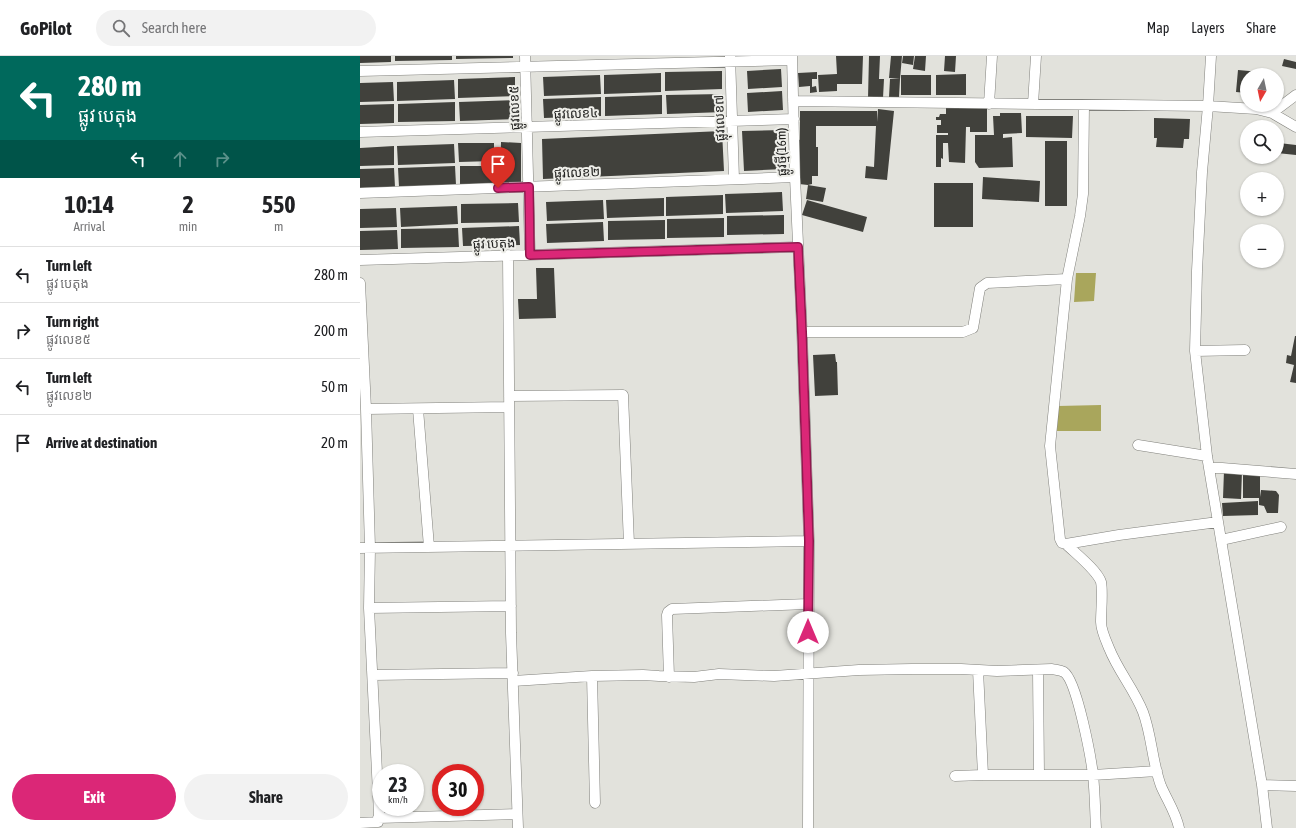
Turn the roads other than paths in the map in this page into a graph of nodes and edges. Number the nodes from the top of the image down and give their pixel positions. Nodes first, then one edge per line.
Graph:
1 (525, 56) edge
2 (992, 56) edge
3 (1036, 56) edge
4 (1210, 56) edge
5 (792, 58) edge
6 (730, 59) edge
7 (525, 67) junction
8 (360, 70) edge
9 (1296, 95) edge
10 (793, 101) junction
11 (989, 104) junction
12 (1033, 104) junction
13 (1084, 105) junction
14 (1208, 106) junction
15 (1272, 113) junction
16 (794, 120) junction
17 (732, 121) junction
18 (527, 127) junction
19 (1296, 127) edge
20 (360, 132) edge
21 (795, 177) junction
22 (734, 179) junction
23 (529, 187) junction
24 (360, 193) edge
25 (798, 247) junction
26 (530, 255) junction
27 (508, 256) junction
28 (360, 260) edge
29 (1066, 279) junction
30 (360, 283) edge
31 (802, 332) junction
32 (1245, 350) dead end
33 (1195, 351) junction
34 (509, 396) junction
35 (509, 407) junction
36 (366, 409) junction
37 (418, 409) junction
38 (1138, 445) dead end
39 (1207, 456) junction
40 (1210, 468) junction
41 (1296, 474) edge
42 (1218, 522) junction
43 (1281, 527) dead end
44 (1222, 540) junction
45 (809, 541) junction
46 (629, 544) junction
47 (1066, 544) junction
48 (510, 546) junction
49 (428, 547) junction
50 (365, 548) edge
51 (808, 604) junction
52 (511, 606) junction
53 (369, 608) junction
54 (978, 670) junction
55 (1038, 670) junction
56 (808, 673) junction
57 (373, 676) junction
58 (592, 676) junction
59 (513, 677) junction
60 (669, 677) junction
61 (1157, 771) junction
62 (982, 775) junction
63 (1039, 775) junction
64 (1093, 775) junction
65 (955, 776) dead end
66 (1262, 785) junction
67 (1296, 786) edge
68 (595, 803) dead end
69 (517, 814) junction
70 (360, 823) edge
71 (378, 823) edge
72 (518, 828) edge
73 (808, 828) edge
74 (1096, 828) edge
75 (1178, 828) edge
76 (1267, 828) edge

1 - 7 street, ផ្លូវលេខ៥
2 - 11 street
3 - 12 street
4 - 14 street
5 - 6 street
5 - 10 street, ផ្លូវថ្មី(16m)
6 - 7 street
6 - 17 street, ផ្លុវលេខ៧
7 - 8 street
7 - 18 street, ផ្លូវលេខ៥
9 - 15 street
10 - 11 street
10 - 16 street, ផ្លូវថ្មី(16m)
11 - 12 street
12 - 13 street
13 - 14 street
13 - 29 street
14 - 15 street
14 - 33 street
15 - 19 street
16 - 17 street, ផ្លូវលេខ៤
16 - 21 street, ផ្លូវថ្មី(16m)
17 - 18 street, ផ្លូវលេខ៤
17 - 22 street, ផ្លុវលេខ៧
18 - 20 street, ផ្លូវលេខ៤
18 - 23 street, ផ្លូវលេខ៥
21 - 22 street, ផ្លូវលេខ២
21 - 25 street, ផ្លូវថ្មី(16m)
22 - 23 street, ផ្លូវលេខ២
23 - 24 street, ផ្លូវលេខ២
23 - 26 street, ផ្លូវលេខ៥
25 - 26 street, ផ្លូវ បេតុង
25 - 31 street, ផ្លូវថ្មី(16m)
26 - 27 street, ផ្លូវ បេតុង
27 - 28 street, ផ្លូវ បេតុង
27 - 34 street
29 - 31 street
29 - 47 street
30 - 36 street
31 - 45 street, ផ្លូវថ្មី(16m)
32 - 33 street
33 - 39 street
34 - 35 street
34 - 46 street
35 - 37 street
35 - 48 street
36 - 37 street
36 - 50 street
37 - 49 street
38 - 39 street
39 - 40 street
40 - 41 street
40 - 42 street
42 - 44 street
42 - 47 street
43 - 44 street
44 - 66 street
45 - 46 street
45 - 51 street, ផ្លូវថ្មី(16m)
46 - 48 street
47 - 61 street
48 - 49 street
48 - 52 street
49 - 50 street
50 - 53 street
51 - 56 street, ផ្លូវថ្មី(16m)
51 - 60 street
52 - 53 street
52 - 59 street
53 - 57 street
54 - 55 street
54 - 56 street
54 - 62 street
55 - 63 street
55 - 64 street
56 - 60 street
56 - 73 street, ផ្លូវថ្មី(16m)
57 - 59 street
57 - 71 street
58 - 59 street
58 - 60 street
58 - 68 street
59 - 69 street
61 - 64 street
61 - 75 street
62 - 63 street
62 - 65 street
63 - 64 street
64 - 74 street
66 - 67 street
66 - 76 street
69 - 71 street
69 - 72 street
70 - 71 street

